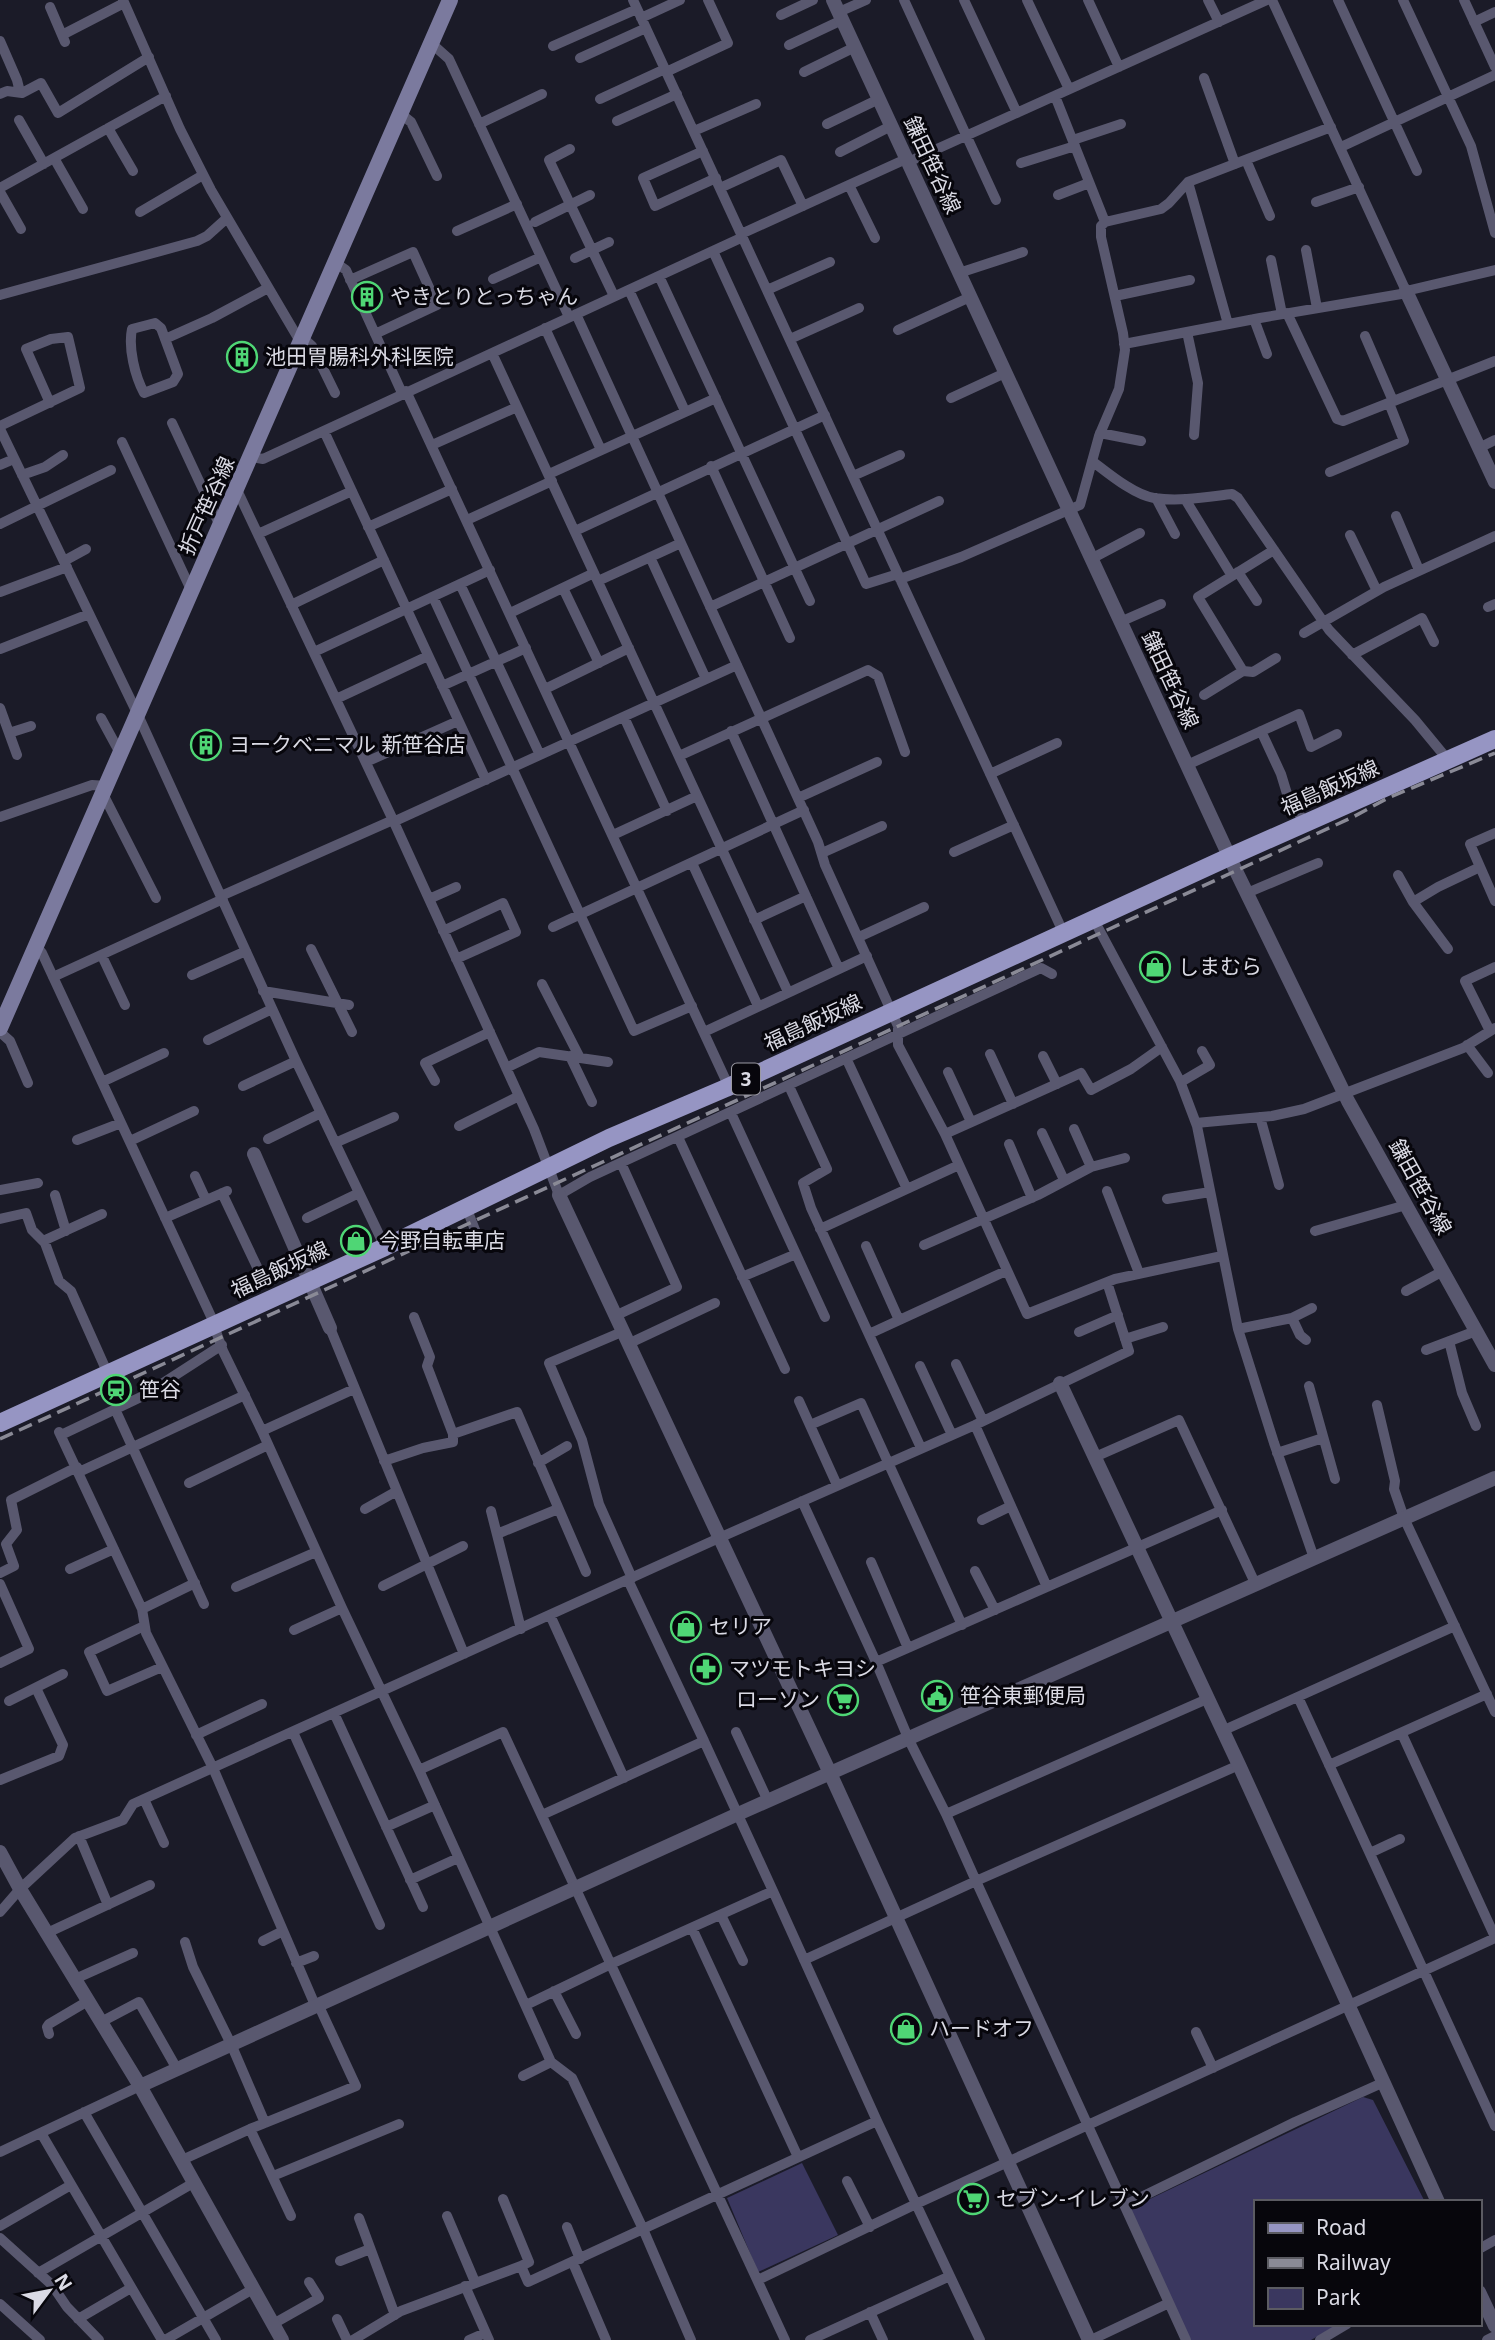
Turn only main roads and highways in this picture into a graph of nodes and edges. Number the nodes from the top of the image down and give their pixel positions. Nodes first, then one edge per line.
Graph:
1 (450, 0) edge
2 (1495, 739) edge
3 (0, 1030) edge
4 (0, 1423) edge

1 - 3 main road, 折戸笹谷線
2 - 4 main road, 福島飯坂線 / 3

